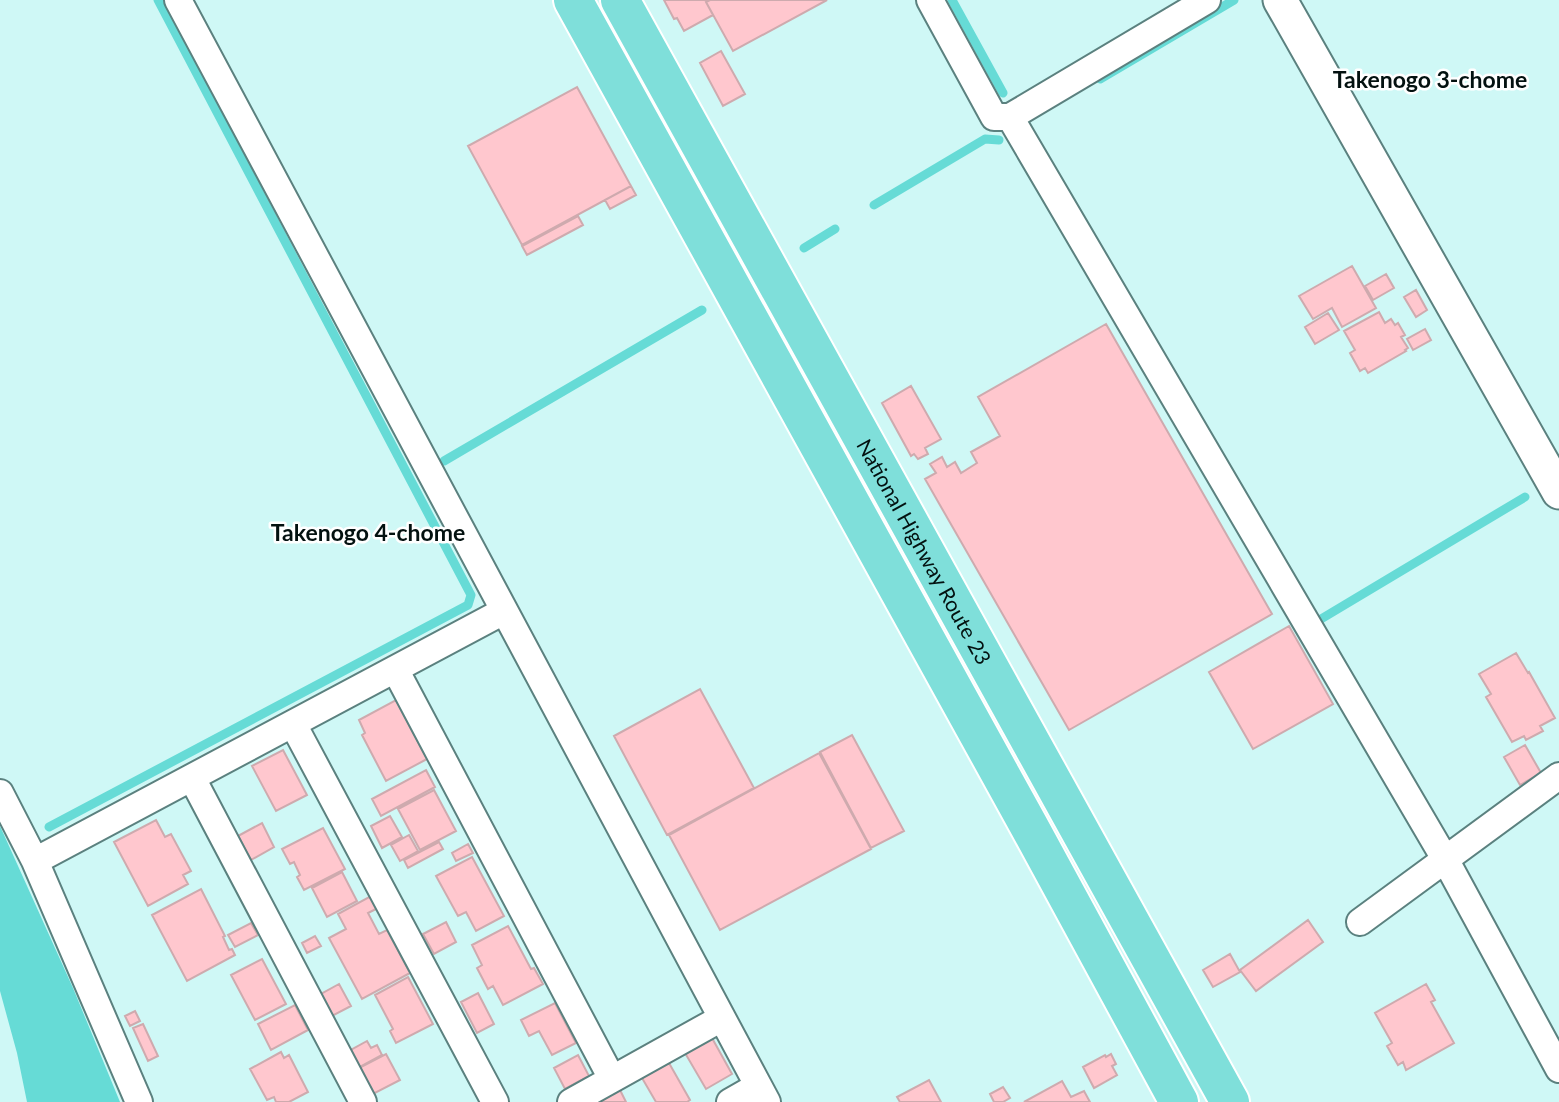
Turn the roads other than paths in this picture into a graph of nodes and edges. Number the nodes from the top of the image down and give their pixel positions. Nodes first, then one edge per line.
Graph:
1 (178, 0) edge
2 (573, 0) edge
3 (620, 0) edge
4 (930, 0) edge
5 (1207, 0) edge
6 (1280, 0) edge
7 (1010, 117) junction
8 (1559, 492) edge
9 (504, 611) junction
10 (395, 669) junction
11 (293, 724) junction
12 (1559, 776) edge
13 (192, 778) junction
14 (0, 793) edge
15 (1445, 859) junction
16 (35, 861) junction
17 (1360, 922) dead end
18 (722, 1018) junction
19 (1559, 1069) edge
20 (612, 1079) junction
21 (762, 1094) edge
22 (139, 1102) edge
23 (363, 1102) edge
24 (495, 1102) edge
25 (571, 1102) edge
26 (730, 1102) edge
27 (1179, 1102) edge
28 (1230, 1102) edge

1 - 9 street
2 - 27 highway, National Highway Route 23
3 - 28 highway, National Highway Route 23
4 - 7 street
5 - 7 street
6 - 8 street
7 - 15 street
9 - 10 street
9 - 18 street
10 - 11 street
10 - 20 street
11 - 13 street
11 - 24 street
12 - 15 street
13 - 16 street
13 - 23 street
14 - 16 street
15 - 17 street
15 - 19 street
16 - 22 street
18 - 20 street
18 - 21 street
20 - 25 street
21 - 26 street

